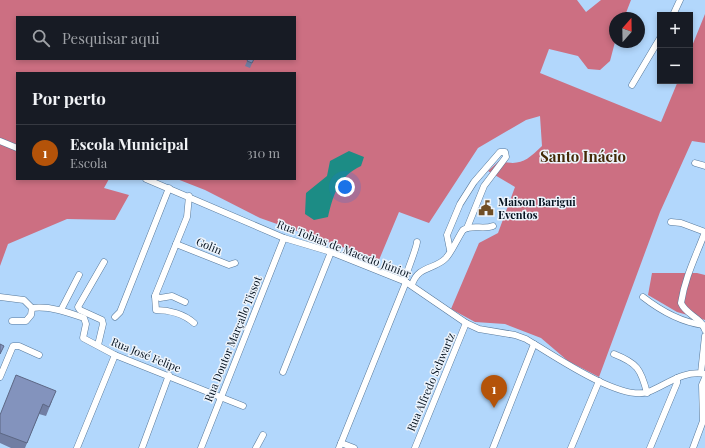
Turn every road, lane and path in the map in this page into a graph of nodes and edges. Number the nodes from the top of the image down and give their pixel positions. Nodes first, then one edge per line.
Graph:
1 (680, 0) edge
2 (674, 12) edge
3 (657, 43) edge
4 (632, 85) dead end
5 (0, 141) edge
6 (16, 148) edge
7 (694, 163) dead end
8 (705, 166) edge
9 (149, 180) edge
10 (169, 188) junction
11 (189, 196) junction
12 (671, 222) dead end
13 (493, 226) dead end
14 (467, 228) junction
15 (705, 232) edge
16 (284, 238) junction
17 (417, 242) dead end
18 (176, 244) junction
19 (450, 250) junction
20 (331, 252) junction
21 (104, 262) dead end
22 (235, 263) dead end
23 (79, 275) dead end
24 (405, 282) junction
25 (412, 285) junction
26 (155, 296) junction
27 (0, 297) edge
28 (643, 297) dead end
29 (185, 302) dead end
30 (32, 308) junction
31 (61, 310) junction
32 (115, 317) dead end
33 (12, 321) dead end
34 (194, 323) dead end
35 (466, 323) junction
36 (704, 327) edge
37 (705, 336) edge
38 (534, 344) junction
39 (98, 345) junction
40 (614, 354) dead end
41 (39, 355) dead end
42 (115, 355) junction
43 (283, 372) dead end
44 (703, 373) edge
45 (692, 374) junction
46 (169, 375) junction
47 (0, 377) edge
48 (677, 378) junction
49 (705, 378) edge
50 (599, 381) junction
51 (702, 385) junction
52 (647, 393) junction
53 (221, 396) junction
54 (243, 406) dead end
55 (263, 435) dead end
56 (340, 446) edge
57 (77, 448) edge
58 (142, 448) edge
59 (201, 448) edge
60 (256, 448) edge
61 (354, 448) edge
62 (415, 448) edge
63 (493, 448) edge
64 (571, 448) edge
65 (650, 448) edge
66 (693, 448) edge

1 - 2 street
3 - 4 street
5 - 6 street
7 - 8 street
9 - 10 street, Rua Tobias de Macedo Júnior
10 - 11 street, Rua Tobias de Macedo Júnior
10 - 32 street
11 - 16 street, Rua Tobias de Macedo Júnior
11 - 18 street
12 - 15 street
13 - 14 street
14 - 19 street
14 - 19 street
15 - 36 street
16 - 20 street, Rua Tobias de Macedo Júnior
16 - 53 street, Rua Doutor Marçallo Tissot
17 - 24 street
18 - 22 street, Golin
18 - 26 street
19 - 25 street
20 - 24 street, Rua Tobias de Macedo Júnior
20 - 43 street
21 - 39 street
23 - 31 street
24 - 25 street, Rua Tobias de Macedo Júnior
24 - 56 street
25 - 35 street, Rua Tobias de Macedo Júnior
26 - 29 street
26 - 34 street
27 - 30 street
28 - 36 street
30 - 31 street, Rua José Felipe
30 - 33 street
31 - 39 street, Rua José Felipe
35 - 38 street, Rua Tobias de Macedo Júnior
35 - 62 street, Rua Alfredo Schwartz
37 - 44 street
38 - 50 street, Rua Tobias de Macedo Júnior
38 - 63 street
39 - 42 street, Rua José Felipe
40 - 52 street
41 - 47 street
42 - 46 street, Rua José Felipe
42 - 57 street
44 - 45 street
45 - 48 street
45 - 51 street
46 - 53 street, Rua José Felipe
46 - 58 street
48 - 52 street
48 - 65 street
49 - 51 street
50 - 52 street, Rua Tobias de Macedo Júnior
50 - 64 street
51 - 66 street
53 - 54 street, Rua José Felipe
53 - 59 street, Rua Doutor Marçallo Tissot
55 - 60 street
56 - 61 street

